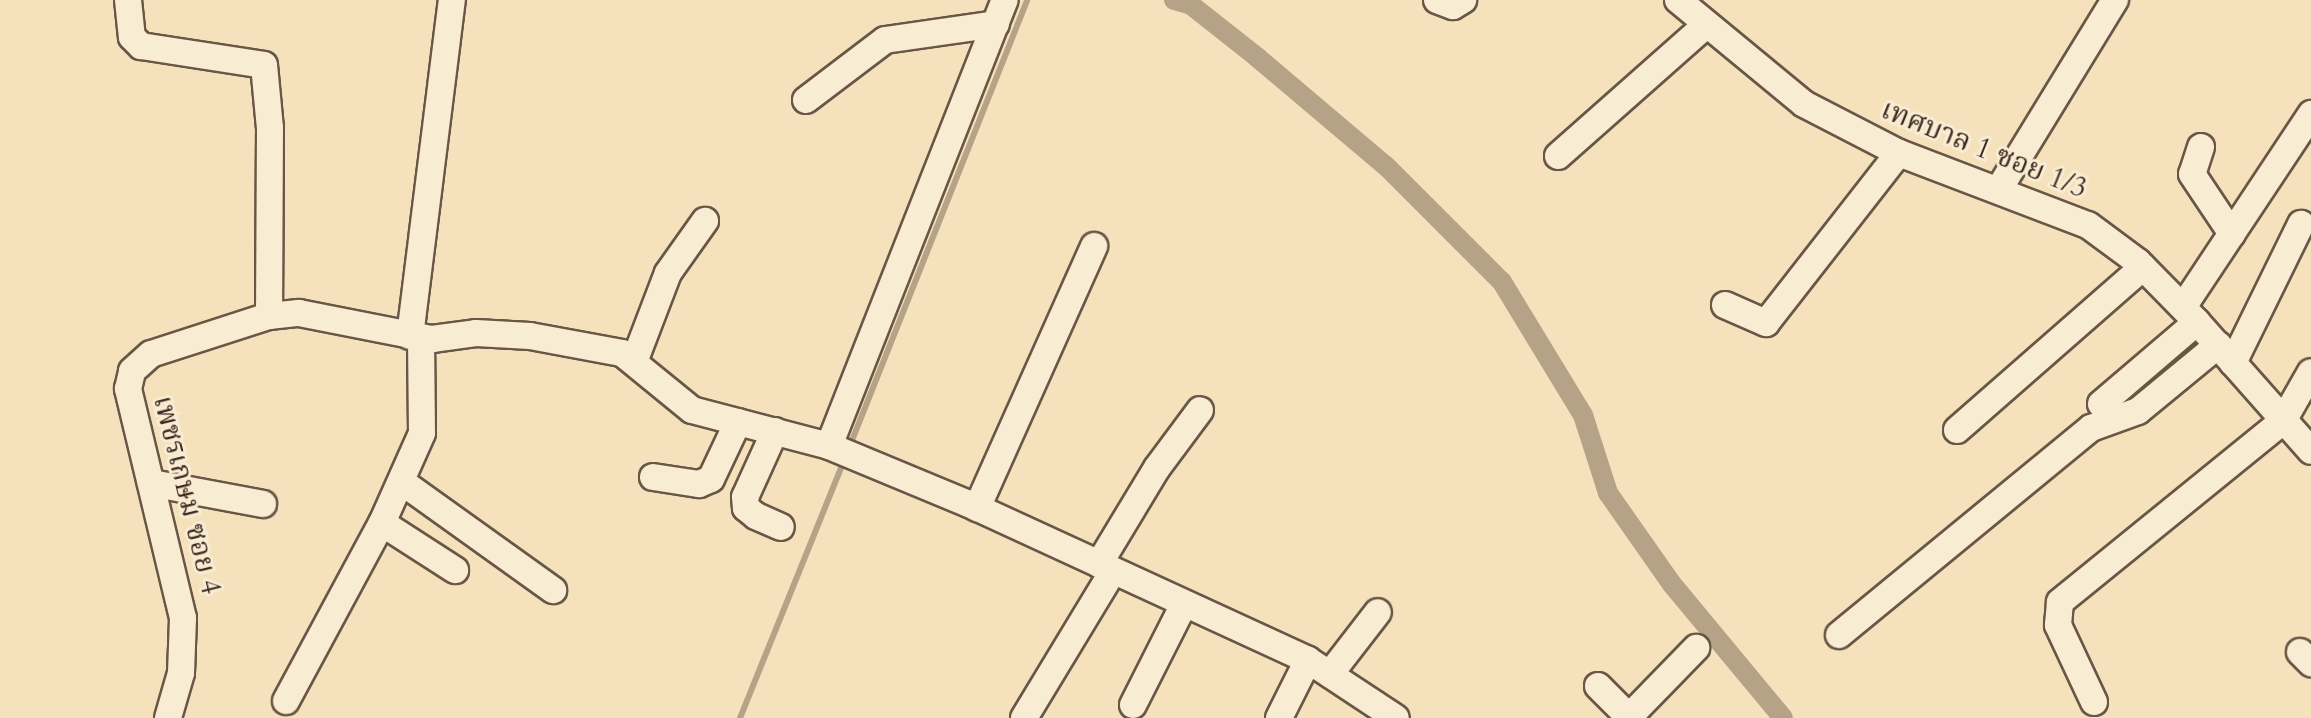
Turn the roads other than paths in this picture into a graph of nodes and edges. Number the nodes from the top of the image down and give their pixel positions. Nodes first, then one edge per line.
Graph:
1 (128, 0) edge
2 (452, 0) edge
3 (1437, 0) edge
4 (1463, 0) edge
5 (1678, 0) edge
6 (2115, 0) edge
7 (1000, 12) edge
8 (1704, 27) junction
9 (806, 100) dead end
10 (2311, 114) edge
11 (2201, 147) dead end
12 (1899, 153) junction
13 (1558, 156) dead end
14 (1999, 189) junction
15 (705, 221) dead end
16 (2301, 224) dead end
17 (2232, 234) junction
18 (1094, 246) dead end
19 (2143, 267) junction
20 (1725, 305) dead end
21 (2190, 314) junction
22 (269, 316) junction
23 (415, 337) junction
24 (2226, 354) junction
25 (634, 362) junction
26 (2311, 372) edge
27 (2101, 404) dead end
28 (1200, 410) dead end
29 (2283, 421) junction
30 (738, 422) junction
31 (1957, 430) dead end
32 (775, 431) junction
33 (839, 450) junction
34 (2311, 451) edge
35 (653, 477) dead end
36 (402, 482) junction
37 (151, 483) junction
38 (263, 504) dead end
39 (977, 508) junction
40 (382, 523) junction
41 (781, 527) dead end
42 (1106, 567) junction
43 (455, 570) dead end
44 (553, 590) dead end
45 (1184, 604) junction
46 (1378, 612) dead end
47 (1839, 635) dead end
48 (1696, 648) dead end
49 (1319, 667) junction
50 (1598, 686) dead end
51 (286, 701) dead end
52 (2094, 702) dead end
53 (1133, 705) dead end
54 (168, 718) edge
55 (1024, 718) edge
56 (1279, 718) edge
57 (1396, 718) edge
58 (1629, 718) edge

1 - 22 street
2 - 23 street
3 - 4 street
5 - 8 street, เทศบาล 1 ซอย 1/3
6 - 14 street
7 - 9 street
7 - 33 street
8 - 12 street, เทศบาล 1 ซอย 1/3
8 - 13 street
10 - 17 street
11 - 17 street
12 - 14 street, เทศบาล 1 ซอย 1/3
12 - 20 street
14 - 19 street, เทศบาล 1 ซอย 1/3
15 - 25 street
16 - 24 street
17 - 21 street
18 - 39 street
19 - 21 street, เทศบาล 1 ซอย 1/3
19 - 31 street
21 - 24 street, เทศบาล 1 ซอย 1/3
21 - 27 street
22 - 23 street, เพชรเกษม ซอย 4
22 - 37 street, เพชรเกษม ซอย 4
23 - 25 street, เพชรเกษม ซอย 4
23 - 36 street
24 - 29 street, เทศบาล 1 ซอย 1/3
24 - 47 street
25 - 30 street
26 - 29 street
28 - 42 street
29 - 34 street, เทศบาล 1 ซอย 1/3
29 - 52 street
30 - 32 street
30 - 35 street
32 - 33 street
32 - 41 street
33 - 39 street
36 - 40 street
36 - 44 street
37 - 38 street
37 - 54 street, เพชรเกษม ซอย 4
39 - 42 street
40 - 43 street
40 - 51 street
42 - 45 street
42 - 55 street
45 - 49 street
45 - 53 street
46 - 49 street
48 - 58 street
49 - 56 street
49 - 57 street
50 - 58 street

